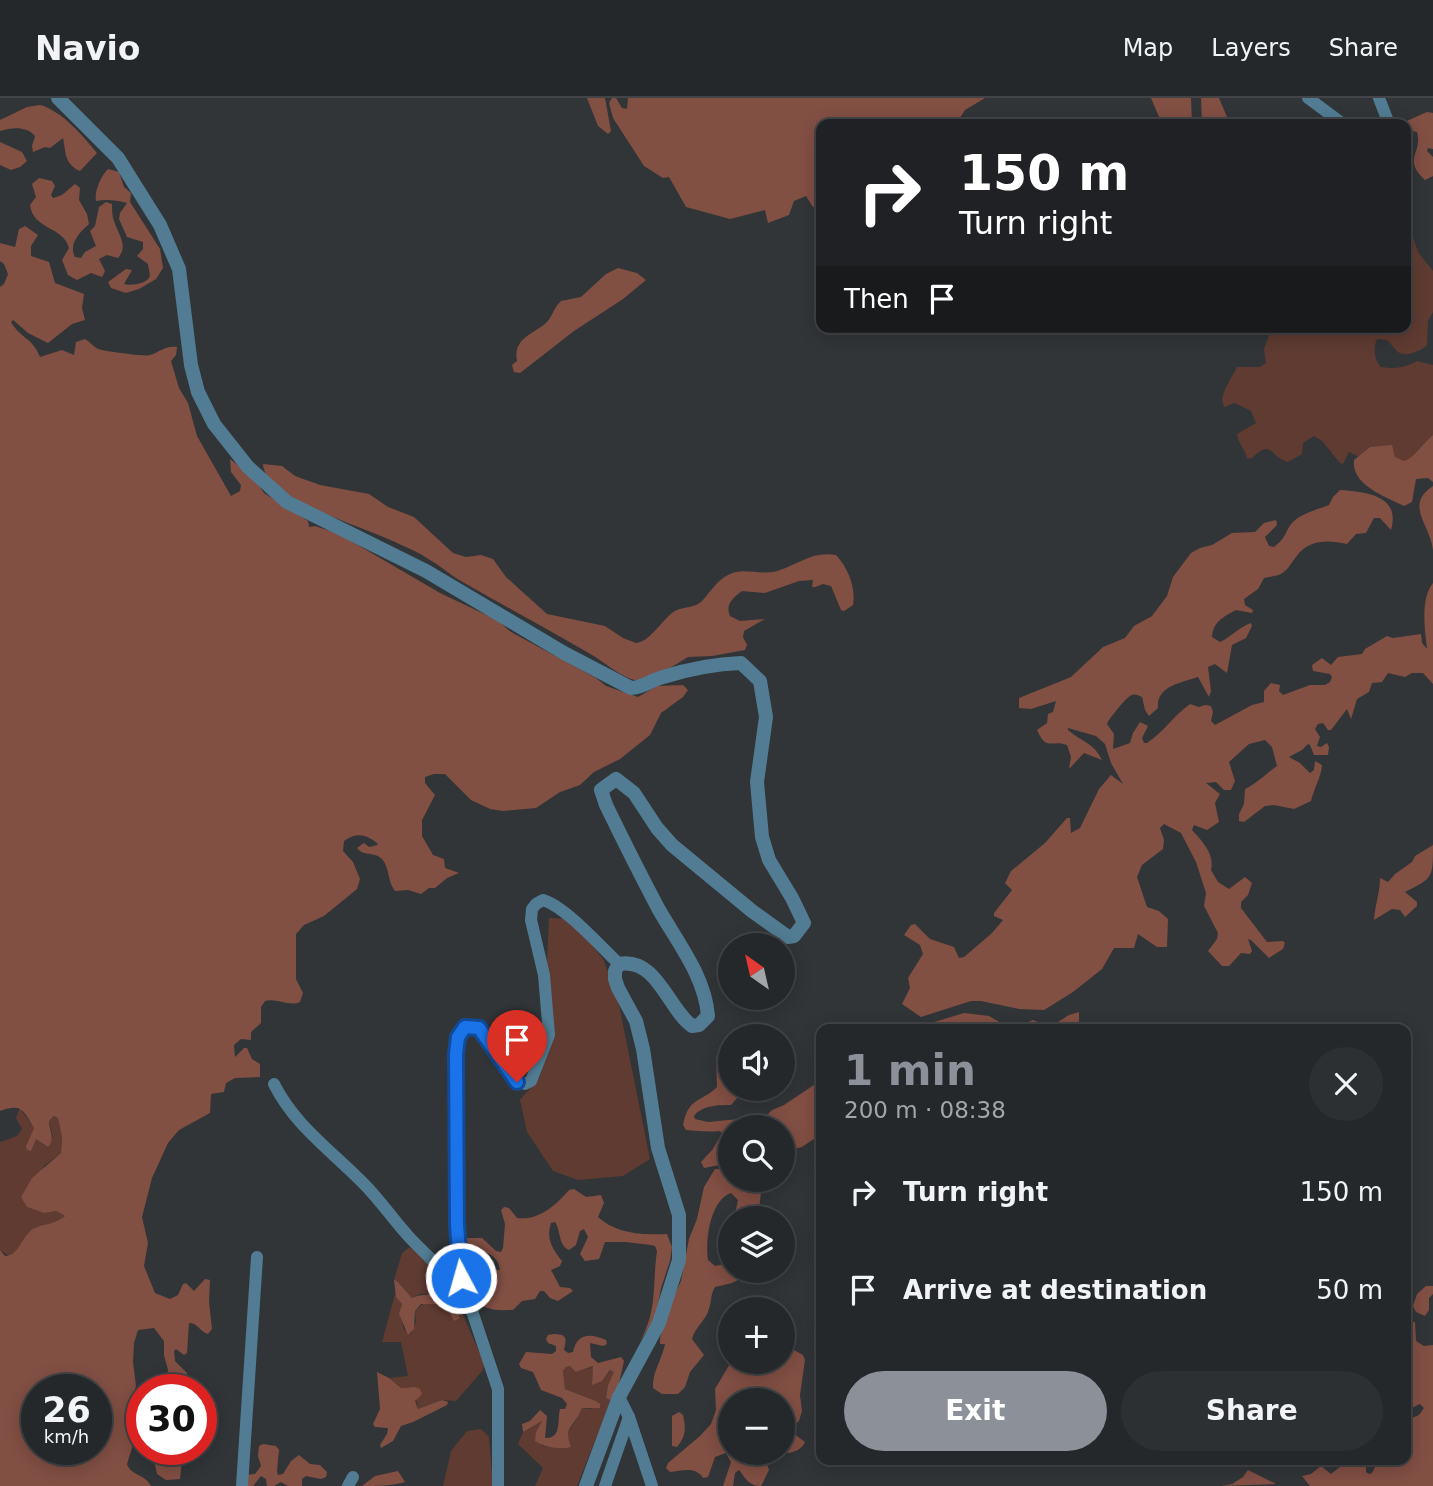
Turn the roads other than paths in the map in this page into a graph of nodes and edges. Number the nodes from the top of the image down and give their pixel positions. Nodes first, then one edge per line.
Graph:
1 (58, 98) edge
2 (1308, 98) edge
3 (1379, 98) edge
4 (1336, 119) edge
5 (1387, 119) edge
6 (619, 964) junction
7 (274, 1084) dead end
8 (257, 1257) dead end
9 (463, 1293) junction
10 (619, 1397) junction
11 (629, 1417) junction
12 (242, 1486) edge
13 (498, 1486) edge
14 (586, 1486) edge
15 (605, 1486) edge
16 (652, 1486) edge

1 - 6 street
2 - 4 street
3 - 5 street
6 - 9 street
6 - 10 street
7 - 9 street
8 - 12 street
9 - 13 street
10 - 11 street
10 - 14 street
11 - 15 street
11 - 16 street

